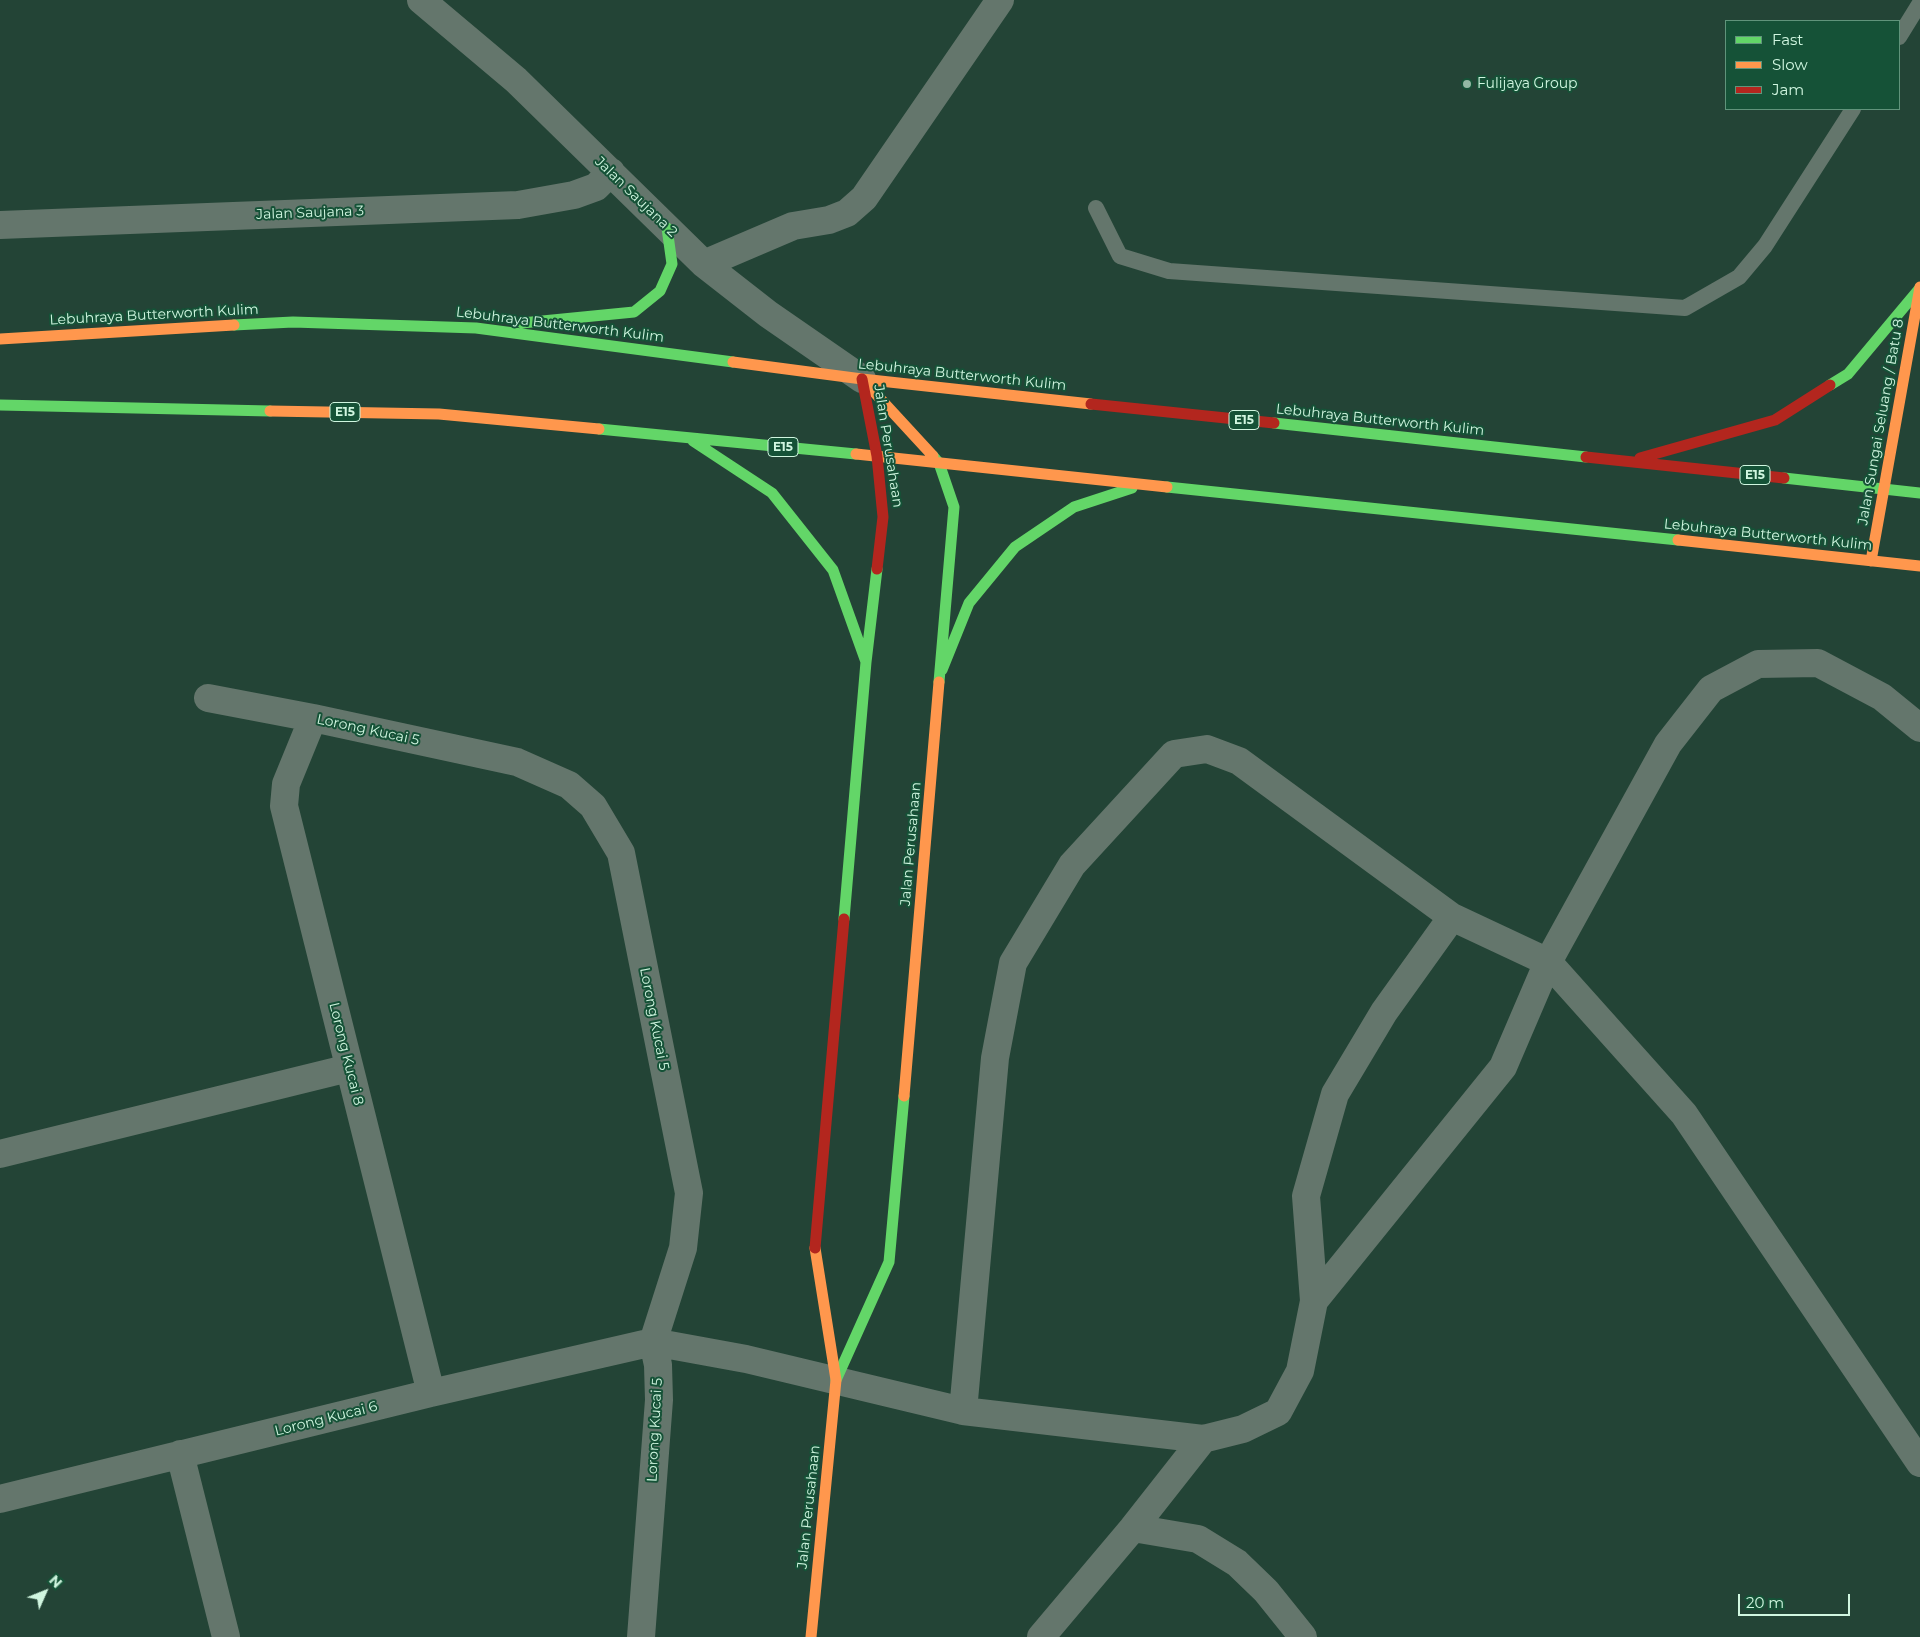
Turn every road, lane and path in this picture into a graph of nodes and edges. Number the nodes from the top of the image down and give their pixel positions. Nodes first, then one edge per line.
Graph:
1 (421, 0) edge
2 (1000, 0) edge
3 (1920, 4) edge
4 (1900, 35) edge
5 (1851, 110) edge
6 (611, 172) junction
7 (1096, 208) dead end
8 (0, 225) edge
9 (667, 228) junction
10 (704, 264) junction
11 (1920, 288) edge
12 (476, 328) junction
13 (0, 339) edge
14 (862, 379) junction
15 (0, 405) edge
16 (689, 439) junction
17 (877, 456) junction
18 (1626, 462) junction
19 (939, 463) junction
20 (1143, 485) junction
21 (1884, 489) junction
22 (1920, 493) edge
23 (1871, 561) junction
24 (1920, 566) edge
25 (866, 662) junction
26 (942, 670) junction
27 (208, 698) dead end
28 (313, 718) junction
29 (1920, 728) edge
30 (1452, 916) junction
31 (1548, 962) junction
32 (349, 1068) junction
33 (0, 1154) edge
34 (1314, 1301) junction
35 (653, 1342) junction
36 (836, 1380) junction
37 (431, 1393) junction
38 (963, 1411) junction
39 (1203, 1439) junction
40 (180, 1454) junction
41 (1920, 1463) edge
42 (0, 1499) edge
43 (1133, 1528) junction
44 (226, 1637) edge
45 (641, 1637) edge
46 (811, 1637) edge
47 (1041, 1637) edge
48 (1303, 1637) edge

1 - 6 street, Jalan Saujana 2
2 - 10 street
3 - 4 lane
5 - 7 lane
6 - 8 street, Jalan Saujana 3
6 - 9 street, Jalan Saujana 2
9 - 10 street, Jalan Saujana 2
9 - 12 main road
10 - 14 street, Jalan Saujana 2
11 - 18 main road
11 - 21 main road, Jalan Sungai Seluang / Batu 8
12 - 13 main road, Lebuhraya Butterworth Kulim / E15
12 - 14 main road, Lebuhraya Butterworth Kulim / E15
14 - 17 main road, Jalan Perusahaan
14 - 18 main road, Lebuhraya Butterworth Kulim / E15
14 - 19 main road, Jalan Perusahaan
15 - 16 main road, Lebuhraya Butterworth Kulim / E15
16 - 17 main road, Lebuhraya Butterworth Kulim / E15
16 - 25 main road
17 - 19 main road, Lebuhraya Butterworth Kulim / E15
17 - 25 main road, Jalan Perusahaan
18 - 21 main road, Lebuhraya Butterworth Kulim / E15
19 - 20 main road, Lebuhraya Butterworth Kulim / E15
19 - 26 main road, Jalan Perusahaan
20 - 23 main road, Lebuhraya Butterworth Kulim / E15
20 - 26 main road
21 - 22 main road, Lebuhraya Butterworth Kulim / E15
21 - 23 main road, Jalan Sungai Seluang / Batu 8
23 - 24 main road, Lebuhraya Butterworth Kulim / E15
25 - 36 main road, Jalan Perusahaan
26 - 36 main road, Jalan Perusahaan
27 - 28 street, Lorong Kucai 5
28 - 32 street, Lorong Kucai 8
28 - 35 street, Lorong Kucai 5
29 - 31 street
30 - 31 street
30 - 34 street
30 - 38 street
31 - 34 street
31 - 41 street
32 - 33 street
32 - 37 street, Lorong Kucai 8
34 - 39 street
35 - 36 street
35 - 37 street, Lorong Kucai 6
35 - 45 street, Lorong Kucai 5
36 - 38 street
36 - 46 main road, Jalan Perusahaan
37 - 40 street, Lorong Kucai 6
38 - 39 street
39 - 43 street
40 - 42 street, Lorong Kucai 6
40 - 44 street
43 - 47 street
43 - 48 street

